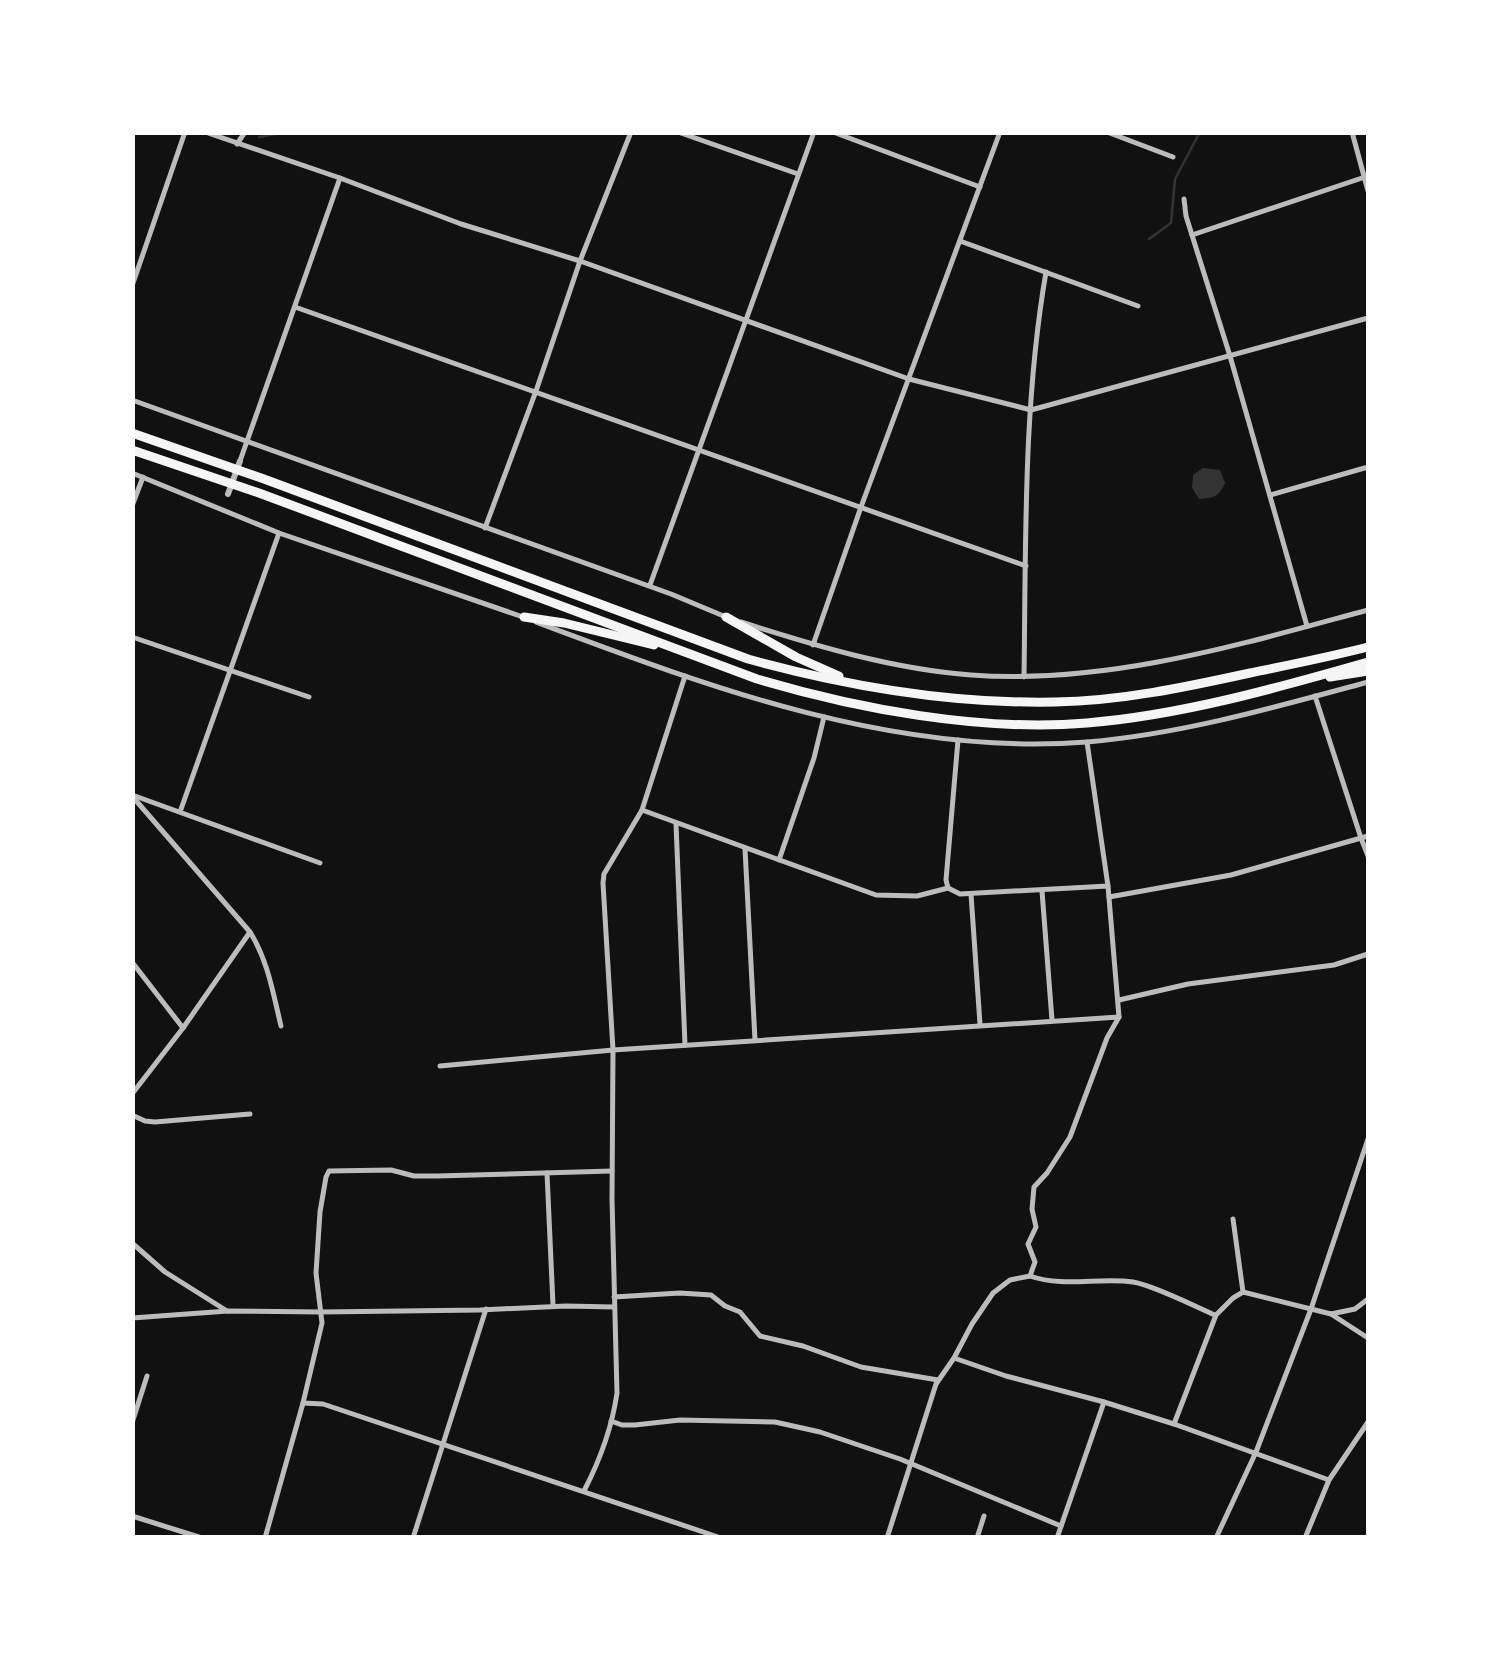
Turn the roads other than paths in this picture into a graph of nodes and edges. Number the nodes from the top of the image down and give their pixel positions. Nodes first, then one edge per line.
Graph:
1 (186, 132) edge
2 (205, 132) edge
3 (245, 132) edge
4 (630, 132) edge
5 (678, 132) edge
6 (814, 132) edge
7 (833, 132) edge
8 (1000, 132) edge
9 (1107, 132) edge
10 (1352, 132) edge
11 (237, 144) junction
12 (1173, 157) dead end
13 (798, 175) junction
14 (1367, 177) edge
15 (340, 178) junction
16 (980, 187) junction
17 (1368, 190) edge
18 (1184, 199) dead end
19 (1192, 234) junction
20 (960, 240) junction
21 (132, 254) edge
22 (142, 258) junction
23 (580, 261) junction
24 (1046, 272) junction
25 (132, 286) edge
26 (1138, 306) dead end
27 (294, 307) junction
28 (1368, 318) edge
29 (747, 321) junction
30 (1230, 356) junction
31 (909, 378) junction
32 (536, 391) junction
33 (132, 400) edge
34 (1031, 410) junction
35 (132, 433) edge
36 (246, 441) junction
37 (132, 450) edge
38 (700, 450) junction
39 (240, 460) joint
40 (1368, 467) edge
41 (132, 474) edge
42 (143, 477) junction
43 (228, 494) dead end
44 (1270, 495) junction
45 (132, 506) edge
46 (861, 508) junction
47 (485, 528) junction
48 (279, 532) junction
49 (1026, 566) junction
50 (650, 586) junction
51 (1368, 610) edge
52 (726, 617) junction
53 (524, 618) junction
54 (1308, 626) junction
55 (132, 636) edge
56 (813, 645) junction
57 (1368, 647) edge
58 (694, 655) junction
59 (1368, 662) edge
60 (231, 671) junction
61 (1368, 671) edge
62 (684, 676) junction
63 (1024, 676) junction
64 (1298, 682) junction
65 (1368, 682) edge
66 (860, 684) junction
67 (1315, 696) junction
68 (309, 698) dead end
69 (824, 718) junction
70 (958, 740) junction
71 (1088, 742) junction
72 (132, 796) edge
73 (642, 810) junction
74 (180, 812) junction
75 (676, 822) junction
76 (1365, 838) edge
77 (744, 848) junction
78 (1368, 856) edge
79 (779, 860) junction
80 (320, 863) dead end
81 (1108, 886) junction
82 (948, 888) junction
83 (1042, 891) junction
84 (971, 894) junction
85 (1109, 896) junction
86 (250, 932) junction
87 (1368, 954) edge
88 (132, 962) edge
89 (1119, 1000) junction
90 (1119, 1016) junction
91 (1052, 1020) junction
92 (980, 1024) junction
93 (281, 1026) dead end
94 (183, 1028) junction
95 (755, 1040) junction
96 (686, 1046) junction
97 (613, 1050) junction
98 (440, 1066) dead end
99 (132, 1094) edge
100 (250, 1114) dead end
101 (132, 1115) edge
102 (1368, 1138) edge
103 (612, 1172) junction
104 (548, 1173) junction
105 (1233, 1219) dead end
106 (132, 1243) edge
107 (1030, 1276) junction
108 (1243, 1292) junction
109 (614, 1296) junction
110 (1368, 1299) edge
111 (554, 1306) junction
112 (614, 1307) junction
113 (1311, 1308) junction
114 (486, 1309) junction
115 (228, 1312) junction
116 (321, 1312) junction
117 (1330, 1314) junction
118 (1216, 1315) junction
119 (132, 1318) edge
120 (1368, 1338) edge
121 (954, 1358) junction
122 (147, 1376) dead end
123 (938, 1380) junction
124 (304, 1402) junction
125 (1104, 1402) junction
126 (611, 1421) junction
127 (1368, 1422) edge
128 (132, 1423) edge
129 (1174, 1424) junction
130 (443, 1444) junction
131 (1256, 1452) junction
132 (911, 1465) junction
133 (1330, 1480) junction
134 (584, 1491) junction
135 (132, 1516) edge
136 (984, 1516) dead end
137 (1060, 1526) junction
138 (202, 1538) edge
139 (265, 1538) edge
140 (413, 1538) edge
141 (721, 1538) edge
142 (886, 1538) edge
143 (977, 1538) edge
144 (1057, 1538) edge
145 (1216, 1538) edge
146 (1305, 1538) edge

1 - 22 street
2 - 11 street
3 - 11 street
4 - 23 street
5 - 13 street
6 - 13 street
7 - 16 street
8 - 16 street
9 - 12 street
10 - 14 street
11 - 15 street
13 - 29 street
14 - 17 street
14 - 19 street
15 - 23 street
15 - 27 street
16 - 20 street
18 - 19 street
19 - 30 street
20 - 24 street
20 - 31 street
21 - 22 street
22 - 25 street
23 - 29 street
23 - 32 street
24 - 26 street
24 - 34 street
27 - 32 street
27 - 36 street
28 - 30 street
29 - 31 street
29 - 38 street
30 - 34 street
30 - 44 street
31 - 34 street
31 - 46 street
32 - 38 street
32 - 47 street
33 - 36 street
34 - 49 street
35 - 66 highway
36 - 39 street
36 - 47 street
37 - 58 highway
38 - 46 street
38 - 50 street
39 - 43 street
40 - 44 street
41 - 42 street
42 - 45 street
42 - 48 street
44 - 54 street
46 - 49 street
46 - 56 street
47 - 50 street
48 - 53 street
48 - 60 street
49 - 63 street
50 - 52 street
51 - 54 street
52 - 56 street
52 - 66 highway
53 - 58 highway
53 - 62 street
54 - 63 street
55 - 60 street
56 - 63 street
57 - 66 highway
58 - 64 highway
59 - 64 highway
60 - 68 street
60 - 74 street
61 - 64 highway
62 - 69 street
62 - 73 street
65 - 67 street
67 - 71 street
67 - 76 street
69 - 70 street
69 - 79 street
70 - 71 street
70 - 82 street
71 - 81 street
72 - 74 street
72 - 86 street
73 - 75 street
73 - 97 street
74 - 80 street
75 - 77 street
75 - 96 street
76 - 78 street
76 - 85 street
77 - 79 street
77 - 95 street
79 - 82 street
81 - 83 street
81 - 85 street
82 - 84 street
83 - 84 street
83 - 91 street
84 - 92 street
85 - 89 street
86 - 93 street
86 - 94 street
87 - 89 street
88 - 94 street
89 - 90 street
90 - 91 street
90 - 107 street
91 - 92 street
92 - 95 street
94 - 99 street
95 - 96 street
96 - 97 street
97 - 98 street
97 - 103 street
100 - 101 street
102 - 113 street
103 - 104 street
103 - 109 street
104 - 111 street
104 - 116 street
105 - 108 street
106 - 115 street
107 - 118 street
107 - 121 street
108 - 113 street
108 - 118 street
109 - 112 street
109 - 123 street
110 - 117 street
111 - 112 street
111 - 114 street
112 - 126 street
113 - 117 street
113 - 131 street
114 - 116 street
114 - 130 street
115 - 116 street
115 - 119 street
116 - 124 street
117 - 120 street
118 - 129 street
121 - 123 street
121 - 125 street
122 - 128 street
123 - 132 street
124 - 130 street
124 - 139 street
125 - 129 street
125 - 137 street
126 - 132 street
126 - 134 street
127 - 133 street
129 - 131 street
130 - 134 street
130 - 140 street
131 - 133 street
131 - 145 street
132 - 137 street
132 - 142 street
133 - 146 street
134 - 141 street
135 - 138 street
136 - 143 street
137 - 144 street

